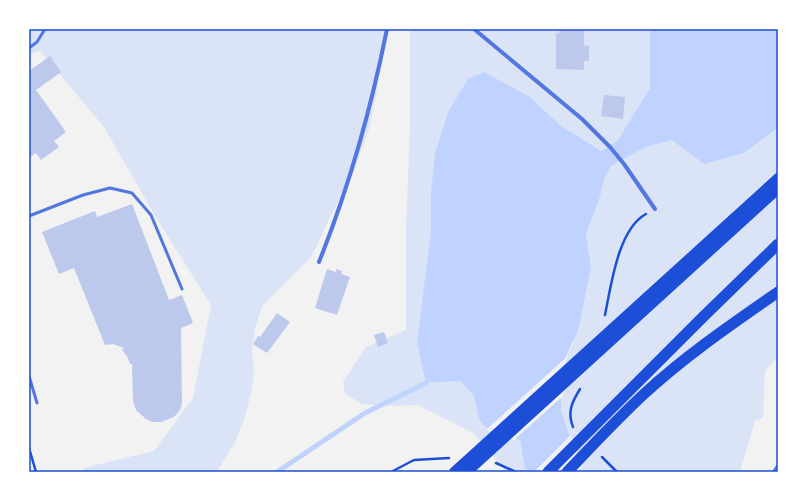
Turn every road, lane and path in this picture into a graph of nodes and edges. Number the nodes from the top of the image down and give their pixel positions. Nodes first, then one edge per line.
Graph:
1 (45, 29) edge
2 (387, 29) edge
3 (474, 29) edge
4 (29, 48) edge
5 (778, 178) edge
6 (778, 189) edge
7 (655, 209) dead end
8 (29, 216) edge
9 (778, 244) edge
10 (319, 262) dead end
11 (182, 289) dead end
12 (778, 292) edge
13 (632, 316) junction
14 (29, 376) edge
15 (37, 403) dead end
16 (29, 448) edge
17 (778, 466) edge
18 (36, 472) edge
19 (454, 472) edge
20 (467, 472) edge
21 (548, 472) edge
22 (567, 472) edge
23 (774, 472) edge

1 - 4 lane
2 - 10 street
3 - 7 street
5 - 13 main road
6 - 13 main road
8 - 11 lane
9 - 21 highway
12 - 22 highway
13 - 19 main road
13 - 20 main road
14 - 15 lane
16 - 18 path
17 - 23 street

